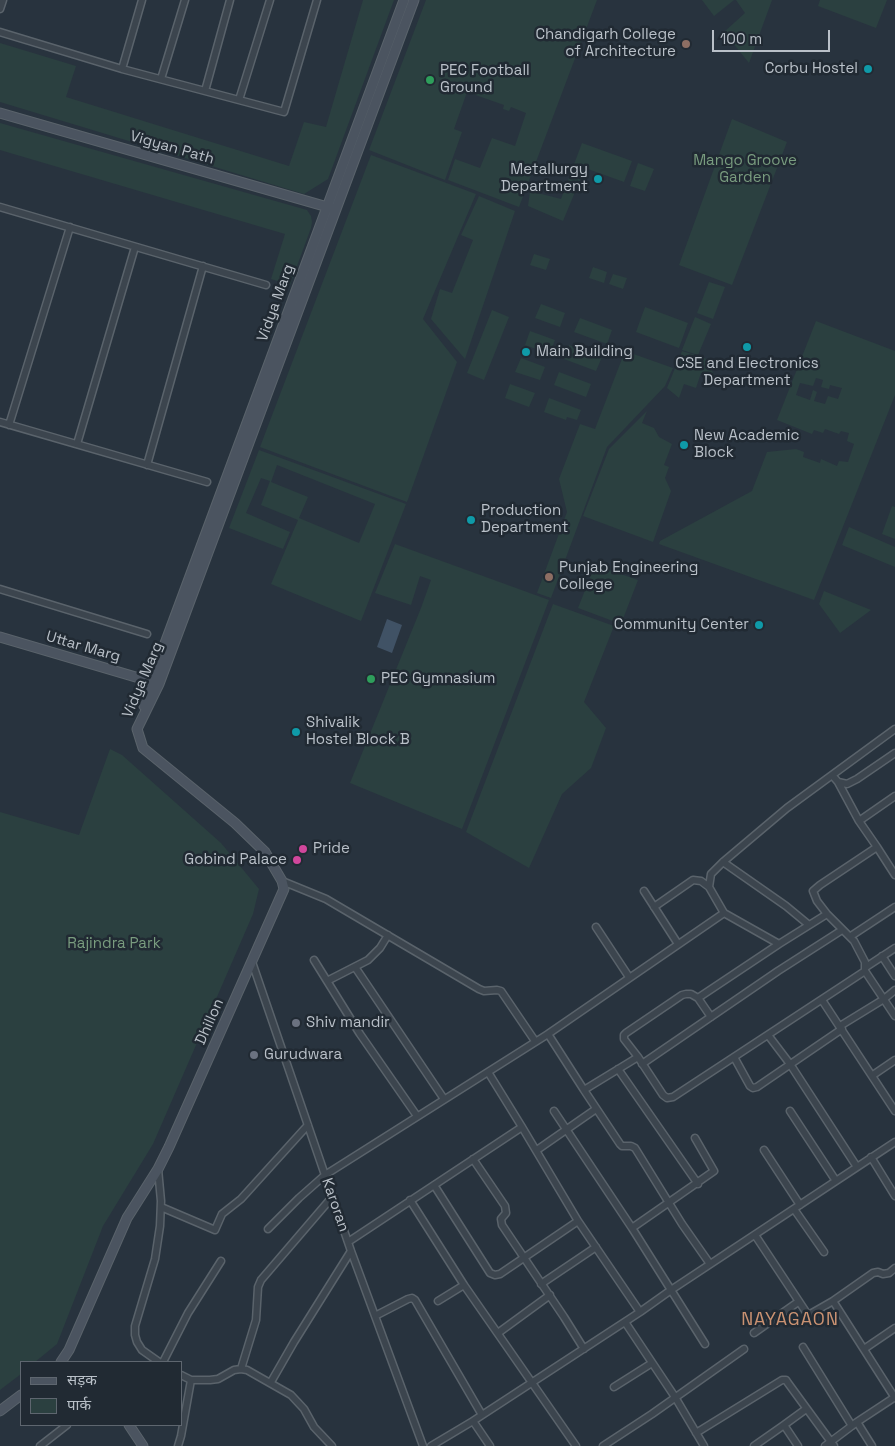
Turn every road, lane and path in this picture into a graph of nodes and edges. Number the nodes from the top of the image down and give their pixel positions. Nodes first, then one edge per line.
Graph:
1 (3, 0) edge
2 (142, 0) edge
3 (185, 0) edge
4 (230, 0) edge
5 (270, 0) edge
6 (317, 0) edge
7 (404, 0) edge
8 (414, 0) edge
9 (0, 9) edge
10 (0, 32) edge
11 (122, 68) junction
12 (161, 79) junction
13 (205, 91) junction
14 (239, 100) junction
15 (0, 113) edge
16 (0, 207) edge
17 (331, 209) junction
18 (70, 228) junction
19 (135, 246) junction
20 (203, 266) junction
21 (266, 285) dead end
22 (0, 422) edge
23 (10, 425) junction
24 (77, 444) junction
25 (147, 465) junction
26 (207, 482) dead end
27 (0, 589) edge
28 (147, 634) dead end
29 (0, 637) edge
30 (155, 683) junction
31 (895, 729) edge
32 (895, 752) edge
33 (832, 775) junction
34 (838, 782) junction
35 (895, 796) edge
36 (859, 821) junction
37 (876, 847) junction
38 (723, 862) junction
39 (895, 875) edge
40 (282, 881) junction
41 (709, 887) junction
42 (644, 891) dead end
43 (654, 907) junction
44 (895, 907) edge
45 (724, 913) junction
46 (827, 914) junction
47 (808, 925) junction
48 (596, 927) dead end
49 (842, 930) junction
50 (388, 935) junction
51 (851, 936) junction
52 (678, 944) junction
53 (779, 944) junction
54 (895, 948) edge
55 (882, 956) junction
56 (314, 960) dead end
57 (252, 962) junction
58 (355, 967) junction
59 (866, 969) junction
60 (895, 976) edge
61 (629, 977) junction
62 (327, 981) junction
63 (895, 990) edge
64 (698, 998) junction
65 (884, 999) junction
66 (822, 1000) junction
67 (895, 1016) edge
68 (711, 1017) junction
69 (841, 1027) junction
70 (548, 1034) junction
71 (768, 1035) junction
72 (535, 1041) junction
73 (638, 1057) junction
74 (734, 1058) junction
75 (895, 1060) edge
76 (642, 1064) junction
77 (790, 1064) junction
78 (618, 1069) junction
79 (488, 1072) junction
80 (872, 1075) junction
81 (584, 1090) junction
82 (444, 1099) junction
83 (596, 1109) junction
84 (554, 1111) dead end
85 (790, 1111) dead end
86 (895, 1111) edge
87 (417, 1116) junction
88 (308, 1125) junction
89 (522, 1126) junction
90 (566, 1129) junction
91 (695, 1138) dead end
92 (895, 1142) edge
93 (537, 1150) junction
94 (764, 1150) dead end
95 (871, 1157) junction
96 (473, 1159) junction
97 (857, 1167) junction
98 (158, 1169) junction
99 (325, 1175) junction
100 (836, 1181) junction
101 (698, 1184) junction
102 (434, 1185) junction
103 (333, 1196) junction
104 (895, 1196) edge
105 (410, 1200) junction
106 (670, 1203) junction
107 (161, 1207) junction
108 (797, 1207) junction
109 (578, 1221) junction
110 (632, 1228) junction
111 (268, 1229) dead end
112 (755, 1235) junction
113 (348, 1242) junction
114 (596, 1247) junction
115 (351, 1251) junction
116 (824, 1252) dead end
117 (524, 1257) junction
118 (221, 1261) dead end
119 (710, 1264) junction
120 (895, 1268) edge
121 (542, 1284) junction
122 (464, 1285) junction
123 (672, 1290) junction
124 (550, 1295) junction
125 (438, 1301) dead end
126 (833, 1301) junction
127 (798, 1302) junction
128 (640, 1312) junction
129 (375, 1316) junction
130 (625, 1322) junction
131 (895, 1328) edge
132 (754, 1332) dead end
133 (498, 1333) junction
134 (705, 1344) dead end
135 (803, 1347) dead end
136 (584, 1349) junction
137 (744, 1349) dead end
138 (864, 1349) junction
139 (62, 1361) edge
140 (158, 1361) edge
141 (164, 1361) edge
142 (652, 1363) junction
143 (241, 1369) junction
144 (182, 1376) edge
145 (191, 1380) junction
146 (271, 1382) junction
147 (532, 1382) junction
148 (614, 1387) dead end
149 (20, 1396) edge
150 (675, 1397) junction
151 (895, 1397) edge
152 (806, 1409) junction
153 (0, 1410) edge
154 (482, 1416) junction
155 (473, 1421) junction
156 (855, 1424) junction
157 (784, 1425) junction
158 (66, 1426) edge
159 (130, 1426) edge
160 (696, 1433) junction
161 (833, 1444) edge
162 (40, 1446) edge
163 (143, 1446) edge
164 (178, 1446) edge
165 (332, 1446) edge
166 (422, 1446) edge
167 (431, 1446) edge
168 (490, 1446) edge
169 (576, 1446) edge
170 (603, 1446) edge
171 (704, 1446) edge
172 (754, 1446) edge
173 (798, 1446) edge
174 (825, 1446) edge
175 (872, 1446) edge

1 - 9 street
2 - 11 street
3 - 12 street
4 - 13 street
5 - 14 street
6 - 14 street
7 - 17 main road, Vidya Marg
8 - 17 main road, Vidya Marg
10 - 11 street
11 - 12 street
12 - 13 street
13 - 14 street
15 - 17 main road, Vigyan Path
16 - 18 street
17 - 30 main road, Vidya Marg
18 - 19 street
18 - 23 street
19 - 20 street
19 - 24 street
20 - 21 street
20 - 25 street
22 - 23 street
23 - 24 street
24 - 25 street
25 - 26 street
27 - 28 street
29 - 30 main road, Uttar Marg
30 - 40 main road, Vidya Marg
31 - 33 street
32 - 34 street
33 - 34 street
33 - 38 street
34 - 36 street
35 - 36 street
36 - 37 street
37 - 39 street
37 - 46 street
38 - 41 street
38 - 47 street
40 - 50 street
40 - 57 main road, Dhillon
41 - 43 street
41 - 45 street
42 - 43 street
43 - 52 street
44 - 51 street
45 - 52 street
45 - 53 street
46 - 47 street
46 - 49 street
47 - 53 street
48 - 61 street
49 - 51 street
49 - 68 street
50 - 58 street
50 - 72 street
51 - 59 street
52 - 61 street
53 - 64 street
54 - 55 street
55 - 59 street
55 - 60 street
56 - 62 street
57 - 88 street, Karoran
57 - 98 main road, Dhillon
58 - 62 street
58 - 82 street
59 - 65 street
59 - 66 street
61 - 70 street
62 - 87 street
63 - 65 street
64 - 68 street
64 - 73 street
65 - 67 street
65 - 69 street
66 - 69 street
66 - 71 street
68 - 76 street
69 - 77 street
69 - 80 street
70 - 72 street
70 - 81 street
71 - 74 street
71 - 77 street
72 - 79 street
73 - 76 street
73 - 78 street
74 - 76 street
74 - 77 street
75 - 80 street
77 - 97 street
78 - 81 street
78 - 101 street
79 - 82 street
79 - 89 street
80 - 86 street
81 - 83 street
82 - 87 street
83 - 90 street
83 - 106 street
84 - 90 street
85 - 100 street
87 - 99 street
88 - 99 street, Karoran
88 - 107 street
89 - 93 street
89 - 96 street
90 - 93 street
90 - 110 street
91 - 101 street
92 - 95 street
93 - 109 street
94 - 108 street
95 - 97 street
95 - 104 street
96 - 102 street
96 - 117 street
97 - 100 street
98 - 107 street
98 - 139 main road, Dhillon
99 - 103 street, Karoran
99 - 111 street
100 - 108 street
101 - 106 street
102 - 105 street
102 - 117 street
103 - 113 street, Karoran
103 - 143 street
105 - 113 street
105 - 122 street
106 - 110 street
106 - 119 street
107 - 140 street
108 - 112 street
108 - 116 street
109 - 114 street
109 - 117 street
110 - 123 street
112 - 119 street
112 - 127 street
113 - 115 street, Karoran
114 - 121 street
114 - 128 street
115 - 129 street, Karoran
115 - 146 street
117 - 121 street
118 - 141 street
119 - 123 street
120 - 126 street
121 - 124 street
122 - 125 street
122 - 133 street
123 - 128 street
123 - 134 street
124 - 133 street
124 - 136 street
126 - 127 street
126 - 138 street
127 - 132 street
128 - 130 street
129 - 154 street
129 - 166 street, Karoran
130 - 136 street
130 - 142 street
131 - 138 street
133 - 147 street
135 - 156 street
136 - 147 street
137 - 150 street
138 - 151 street
142 - 148 street
142 - 150 street
143 - 145 street
143 - 146 street
144 - 145 street
145 - 164 street
146 - 165 street
147 - 154 street
147 - 169 street
149 - 153 main road
150 - 160 street
150 - 170 street
151 - 156 street
152 - 157 street
152 - 160 street
152 - 161 street
154 - 155 street
155 - 167 street
155 - 168 street
156 - 161 street
156 - 175 street
157 - 172 street
157 - 173 street
158 - 162 street
159 - 163 main road
160 - 171 street
161 - 174 street

